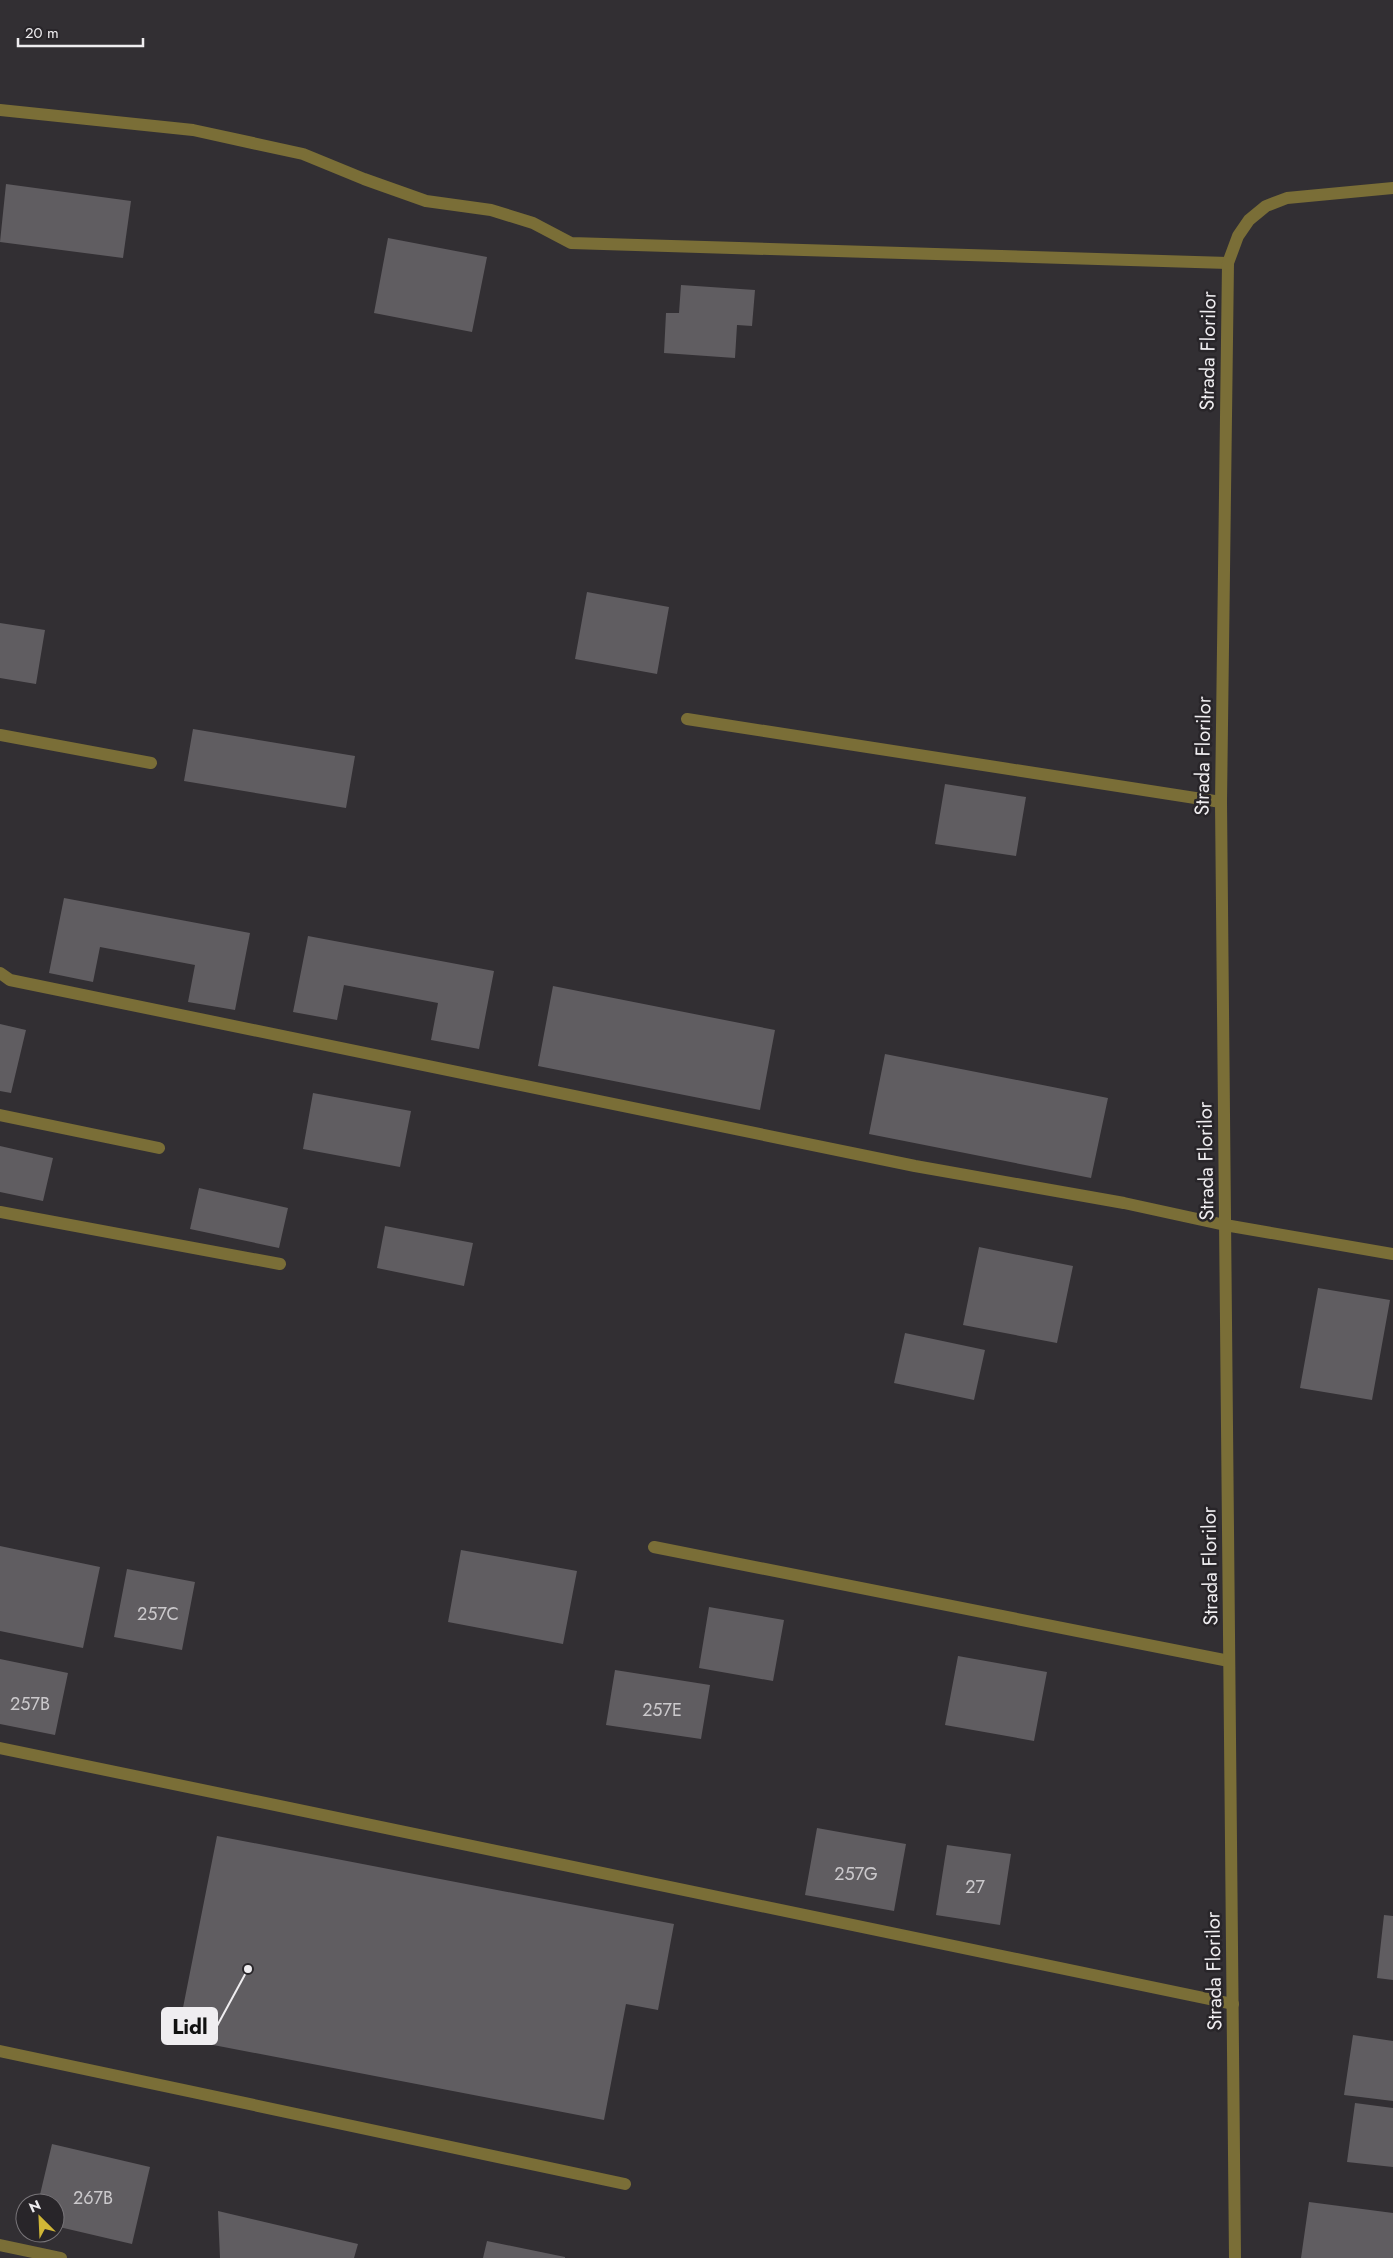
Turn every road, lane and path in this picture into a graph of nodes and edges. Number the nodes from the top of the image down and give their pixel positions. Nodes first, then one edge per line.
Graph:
1 (0, 110) edge
2 (1393, 188) edge
3 (1228, 263) junction
4 (686, 719) dead end
5 (0, 736) edge
6 (151, 763) dead end
7 (1221, 802) junction
8 (0, 973) edge
9 (0, 1115) edge
10 (159, 1148) dead end
11 (0, 1212) edge
12 (1225, 1225) junction
13 (1393, 1254) edge
14 (280, 1264) dead end
15 (654, 1547) dead end
16 (1229, 1660) junction
17 (0, 1748) edge
18 (1233, 2004) junction
19 (0, 2051) edge
20 (625, 2184) dead end
21 (0, 2245) edge
22 (61, 2258) edge
23 (1235, 2258) edge

1 - 3 street
2 - 3 street, Strada Florilor
3 - 7 street, Strada Florilor
4 - 7 street
5 - 6 street
7 - 12 street, Strada Florilor
8 - 12 street
9 - 10 street
11 - 14 street
12 - 13 street
12 - 16 street, Strada Florilor
15 - 16 street
16 - 18 street, Strada Florilor
17 - 18 street
18 - 23 street, Strada Florilor
19 - 20 street
21 - 22 street

